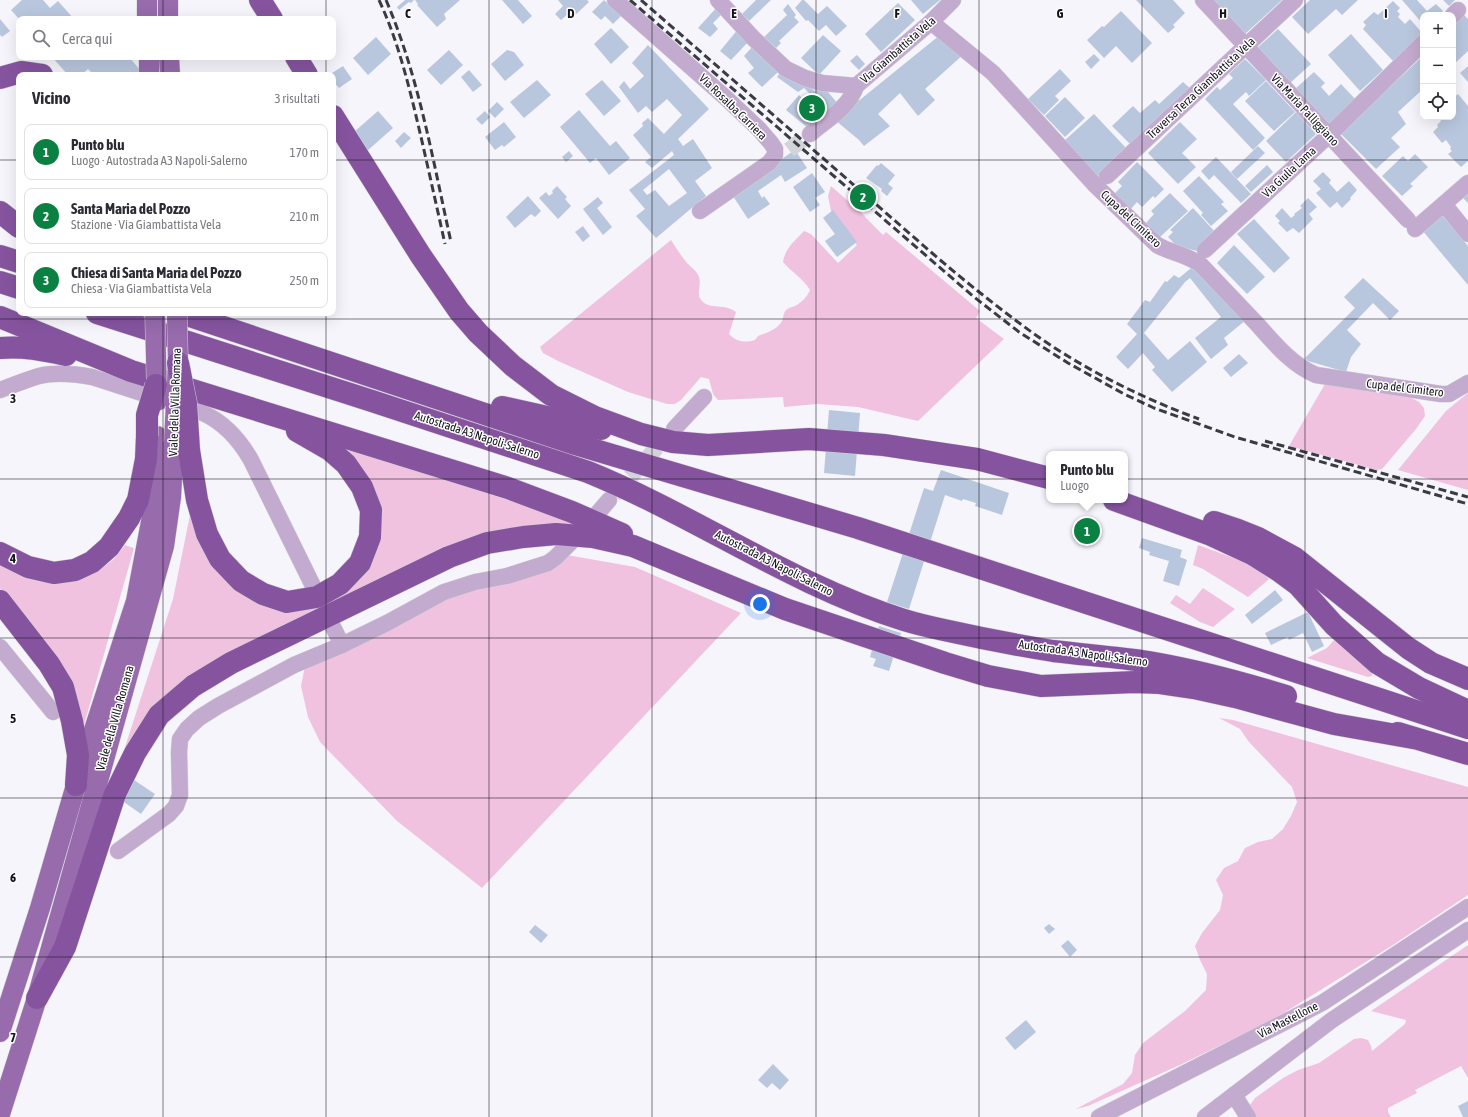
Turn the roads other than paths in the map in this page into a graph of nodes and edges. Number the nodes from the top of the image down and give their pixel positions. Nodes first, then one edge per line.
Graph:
1 (147, 0) edge
2 (168, 0) edge
3 (260, 0) edge
4 (615, 0) edge
5 (718, 0) edge
6 (953, 0) edge
7 (1203, 0) edge
8 (1295, 0) edge
9 (147, 16) edge
10 (168, 16) edge
11 (270, 16) edge
12 (931, 22) junction
13 (1245, 47) junction
14 (1420, 47) edge
15 (149, 60) edge
16 (169, 60) edge
17 (298, 60) edge
18 (149, 72) edge
19 (170, 72) edge
20 (305, 72) edge
21 (16, 73) edge
22 (0, 78) edge
23 (856, 86) junction
24 (336, 121) edge
25 (810, 134) tunnel mouth
26 (1329, 135) junction
27 (1107, 176) dead end
28 (1468, 183) edge
29 (1444, 204) junction
30 (700, 211) dead end
31 (0, 212) edge
32 (16, 225) edge
33 (1468, 234) edge
34 (1205, 250) dead end
35 (0, 256) edge
36 (16, 261) edge
37 (0, 282) edge
38 (16, 287) edge
39 (106, 316) edge
40 (154, 316) edge
41 (177, 316) edge
42 (191, 316) edge
43 (0, 317) edge
44 (0, 348) edge
45 (178, 363) joint
46 (131, 371) junction
47 (360, 372) junction
48 (1468, 384) edge
49 (156, 385) joint
50 (0, 390) edge
51 (704, 397) dead end
52 (261, 410) junction
53 (674, 435) junction
54 (167, 441) junction
55 (1046, 477) edge
56 (1128, 499) edge
57 (609, 500) tunnel mouth
58 (1122, 503) edge
59 (597, 514) dead end
60 (571, 542) dead end
61 (0, 553) edge
62 (1287, 564) junction
63 (1305, 578) junction
64 (717, 580) junction
65 (315, 590) dead end
66 (0, 601) edge
67 (332, 625) dead end
68 (342, 645) junction
69 (0, 647) edge
70 (1468, 679) edge
71 (1468, 711) edge
72 (53, 712) dead end
73 (1468, 728) edge
74 (1413, 738) junction
75 (1468, 754) edge
76 (76, 784) junction
77 (118, 851) dead end
78 (1468, 907) edge
79 (1468, 930) edge
80 (37, 998) junction
81 (1322, 1003) junction
82 (1332, 1020) junction
83 (0, 1032) edge
84 (1234, 1095) junction
85 (0, 1114) edge
86 (1099, 1117) edge
87 (1205, 1117) edge
88 (1248, 1117) edge

1 - 9 main road
2 - 10 main road
3 - 11 highway
4 - 30 street, Via Rosalba Carriera
5 - 23 street
6 - 12 street, Via Giambattista Vela
7 - 13 street, Via Maria Palliggiano
8 - 13 street, Traversa Terza Giambattista Vela
12 - 23 street, Via Giambattista Vela
12 - 48 street, Cupa del Cimitero
13 - 26 street, Via Maria Palliggiano
13 - 27 street, Traversa Terza Giambattista Vela
14 - 26 street, Via Giulia Lama
15 - 18 main road
16 - 19 main road
17 - 20 highway
21 - 22 highway
23 - 25 street, Via Giambattista Vela
24 - 53 highway
26 - 29 street, Via Maria Palliggiano
26 - 34 street, Via Giulia Lama
28 - 29 street
29 - 33 street
31 - 32 highway
35 - 36 highway
37 - 38 highway
39 - 74 highway, Autostrada A3 Napoli-Salerno
40 - 49 main road, Viale della Villa Romana, bridge
41 - 45 main road, Viale della Villa Romana, bridge
42 - 47 highway, Autostrada A3 Napoli-Salerno
43 - 46 highway
44 - 46 highway
45 - 54 highway, bridge
46 - 52 highway
47 - 53 highway
47 - 73 highway, Autostrada A3 Napoli-Salerno
49 - 54 highway, bridge
50 - 65 street
51 - 53 street
52 - 54 highway
52 - 64 highway
53 - 55 highway
54 - 61 highway
54 - 76 main road, Viale della Villa Romana
54 - 80 main road, Viale della Villa Romana
56 - 62 highway
57 - 59 street
58 - 62 highway
60 - 68 street
62 - 63 highway
63 - 70 highway
63 - 71 highway
64 - 74 highway
64 - 80 highway
66 - 76 highway
67 - 68 street
68 - 77 street
69 - 72 street
74 - 75 highway, Autostrada A3 Napoli-Salerno
76 - 83 main road, Viale della Villa Romana
78 - 81 street, Via Mastellone
79 - 82 street, Via Mastellone
80 - 85 main road, Viale della Villa Romana
81 - 82 street
81 - 86 street, Via Mastellone
82 - 84 street, Via Mastellone
84 - 87 street, Via Mastellone
84 - 88 street

